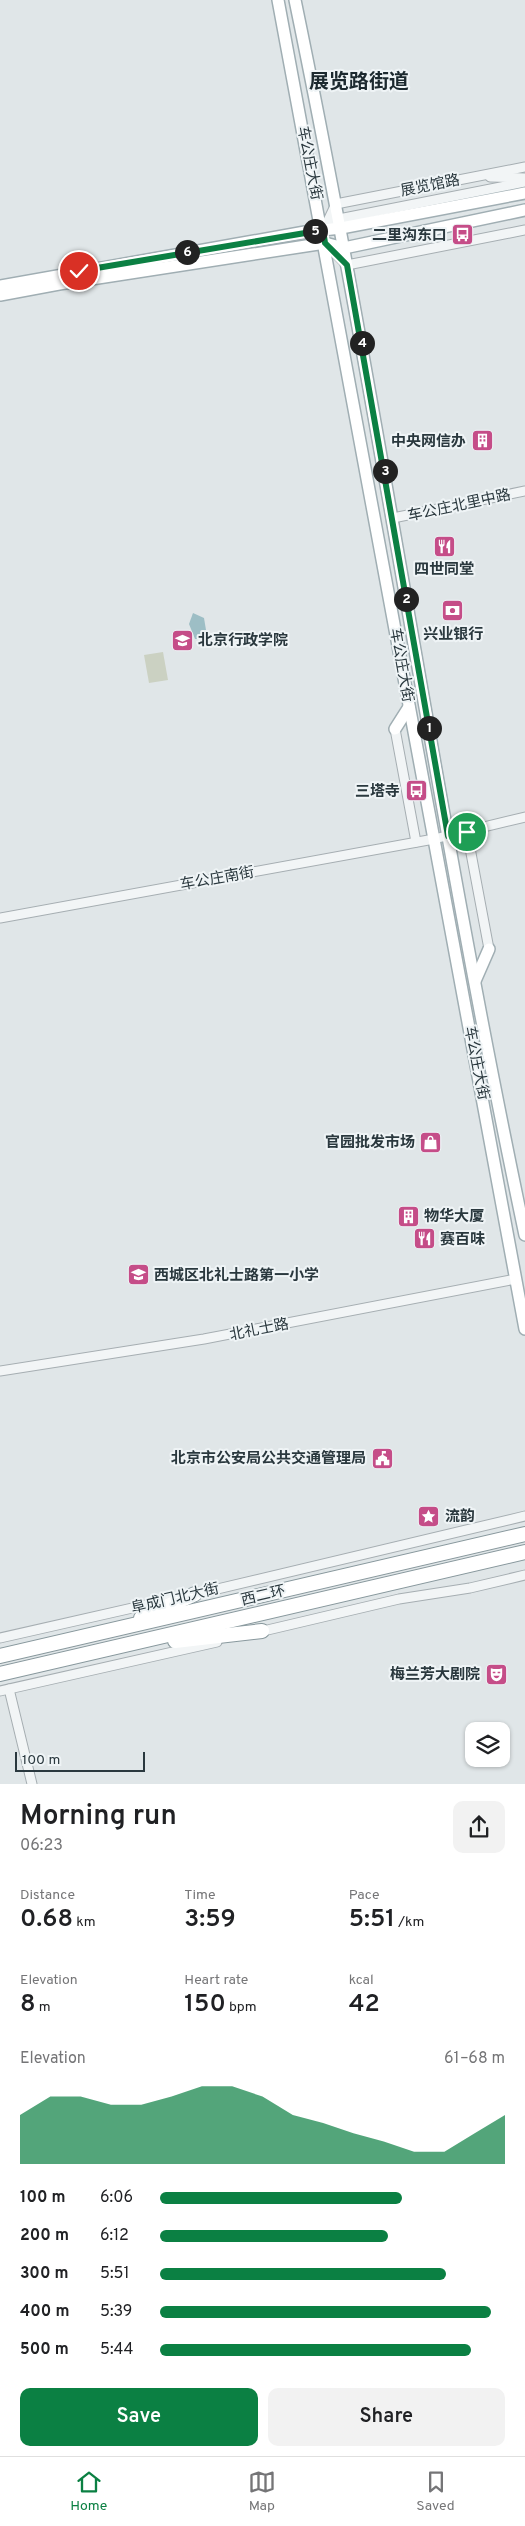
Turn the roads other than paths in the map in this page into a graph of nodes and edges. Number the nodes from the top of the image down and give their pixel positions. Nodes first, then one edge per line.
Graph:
1 (278, 0) edge
2 (295, 0) edge
3 (525, 167) edge
4 (474, 177) junction
5 (525, 180) edge
6 (525, 193) edge
7 (336, 204) junction
8 (525, 210) edge
9 (340, 224) junction
10 (323, 230) junction
11 (525, 230) edge
12 (325, 243) junction
13 (344, 248) junction
14 (347, 265) junction
15 (0, 286) edge
16 (0, 295) edge
17 (525, 491) edge
18 (393, 518) junction
19 (409, 707) junction
20 (395, 730) joint
21 (525, 817) edge
22 (467, 832) junction
23 (448, 836) junction
24 (434, 839) junction
25 (416, 842) junction
26 (0, 918) edge
27 (489, 949) joint
28 (475, 981) junction
29 (525, 1235) edge
30 (516, 1279) junction
31 (525, 1330) edge
32 (0, 1372) edge
33 (525, 1516) edge
34 (525, 1534) edge
35 (525, 1552) edge
36 (525, 1575) edge
37 (195, 1594) junction
38 (111, 1632) junction
39 (262, 1632) junction
40 (0, 1638) edge
41 (114, 1647) junction
42 (0, 1656) edge
43 (0, 1674) edge
44 (4, 1690) edge
45 (32, 1784) edge

1 - 10 main road, 车公庄大街
2 - 7 main road, 车公庄大街
3 - 4 street, 展览馆路
4 - 5 street
4 - 7 street, 展览馆路
5 - 9 street, 展览馆路
6 - 9 main road, 展览馆路
7 - 9 main road, 车公庄大街
7 - 10 street
8 - 13 main road
9 - 10 main road
9 - 13 main road, 车公庄大街
10 - 12 main road, 车公庄大街
10 - 15 main road
11 - 14 street
12 - 13 main road
12 - 14 street
12 - 16 main road
12 - 19 main road, 车公庄大街
13 - 14 main road, 车公庄大街
14 - 18 main road, 车公庄大街
17 - 18 street, 车公庄北里中路
18 - 23 main road, 车公庄大街
19 - 20 main road
19 - 24 main road, 车公庄大街
20 - 25 street
21 - 22 street, 车公庄南街
22 - 23 street, 车公庄南街
22 - 27 street
23 - 24 street, 车公庄南街
23 - 28 main road, 车公庄大街
24 - 25 street, 车公庄南街
24 - 30 main road, 车公庄大街
25 - 26 street, 车公庄南街
27 - 28 main road
28 - 29 main road, 车公庄大街
30 - 31 main road, 车公庄大街
30 - 32 street, 北礼士路
33 - 37 street, 阜成门北大街
34 - 38 highway, 西二环
35 - 41 highway, 西二环
36 - 39 street
37 - 38 highway
37 - 40 street, 阜成门北大街
38 - 42 highway, 西二环
39 - 41 highway
39 - 44 street
41 - 43 highway, 西二环
44 - 45 street

